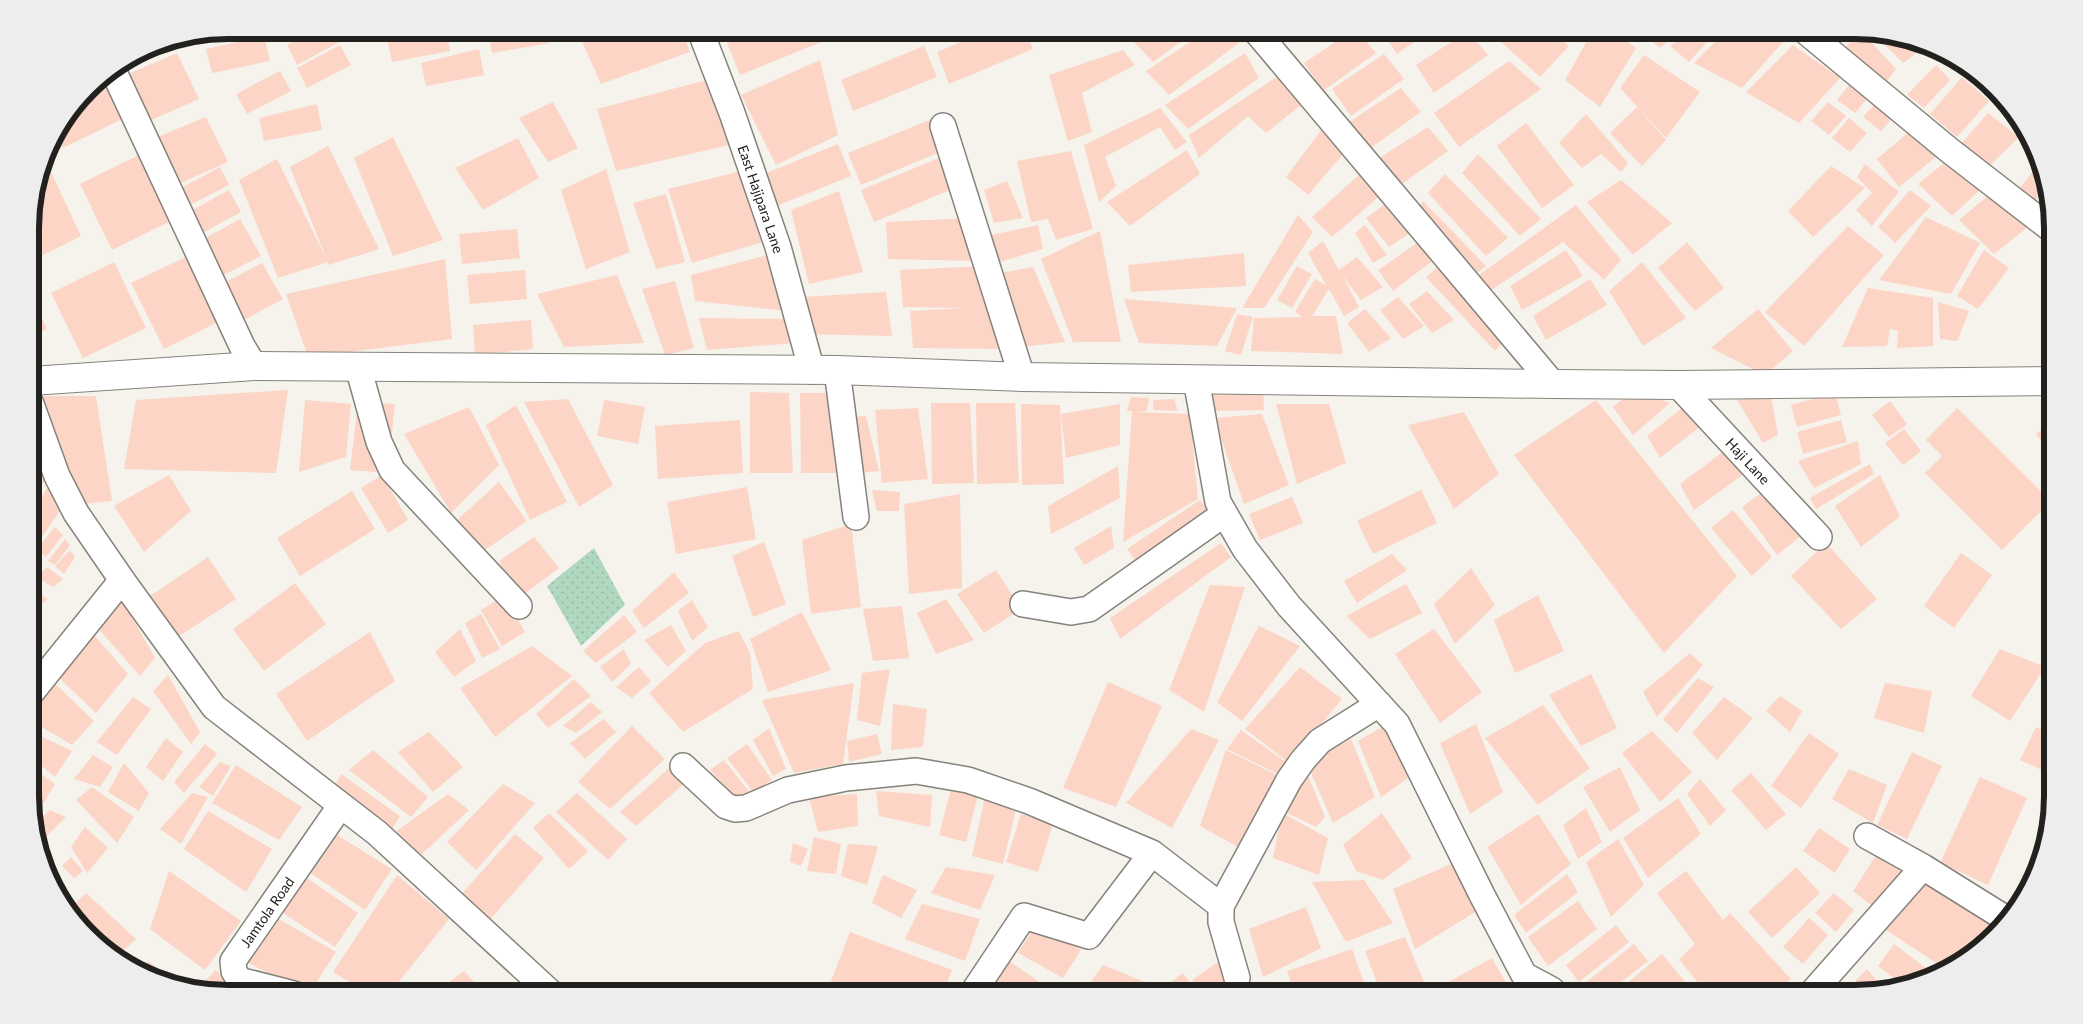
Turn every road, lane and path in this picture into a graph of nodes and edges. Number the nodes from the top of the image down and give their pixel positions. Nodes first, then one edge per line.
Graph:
1 (703, 39) edge
2 (1263, 39) edge
3 (1815, 39) edge
4 (115, 77) edge
5 (943, 126) dead end
6 (2044, 224) edge
7 (254, 366) junction
8 (358, 367) junction
9 (824, 371) junction
10 (1022, 377) junction
11 (1196, 379) junction
12 (39, 380) edge
13 (2044, 381) edge
14 (1553, 384) junction
15 (1678, 385) junction
16 (39, 427) edge
17 (1224, 514) junction
18 (856, 517) dead end
19 (1819, 537) dead end
20 (122, 580) junction
21 (1023, 604) dead end
22 (519, 606) dead end
23 (39, 684) edge
24 (1379, 704) junction
25 (682, 766) dead end
26 (341, 805) junction
27 (1867, 836) dead end
28 (1152, 853) junction
29 (1923, 867) junction
30 (1221, 906) junction
31 (2001, 916) edge
32 (1237, 978) dead end
33 (259, 985) edge
34 (542, 985) edge
35 (978, 985) edge
36 (1543, 985) edge
37 (1819, 985) edge

1 - 9 street, East Hajipara Lane
2 - 14 street
3 - 6 street
4 - 7 street
5 - 10 street
7 - 8 street
7 - 12 street
8 - 9 street
8 - 22 street
9 - 10 street
9 - 18 street, East Hajipara Lane
10 - 11 street
11 - 14 street
11 - 17 street
13 - 15 street
14 - 15 street
15 - 19 street, Haji Lane
16 - 20 street
17 - 21 street
17 - 24 street
20 - 23 street
20 - 26 street
24 - 30 street
24 - 36 street
25 - 28 street
26 - 33 street, Jamtola Road
26 - 34 street
27 - 29 street
28 - 30 street
28 - 35 street
29 - 31 street
29 - 37 street
30 - 32 street

